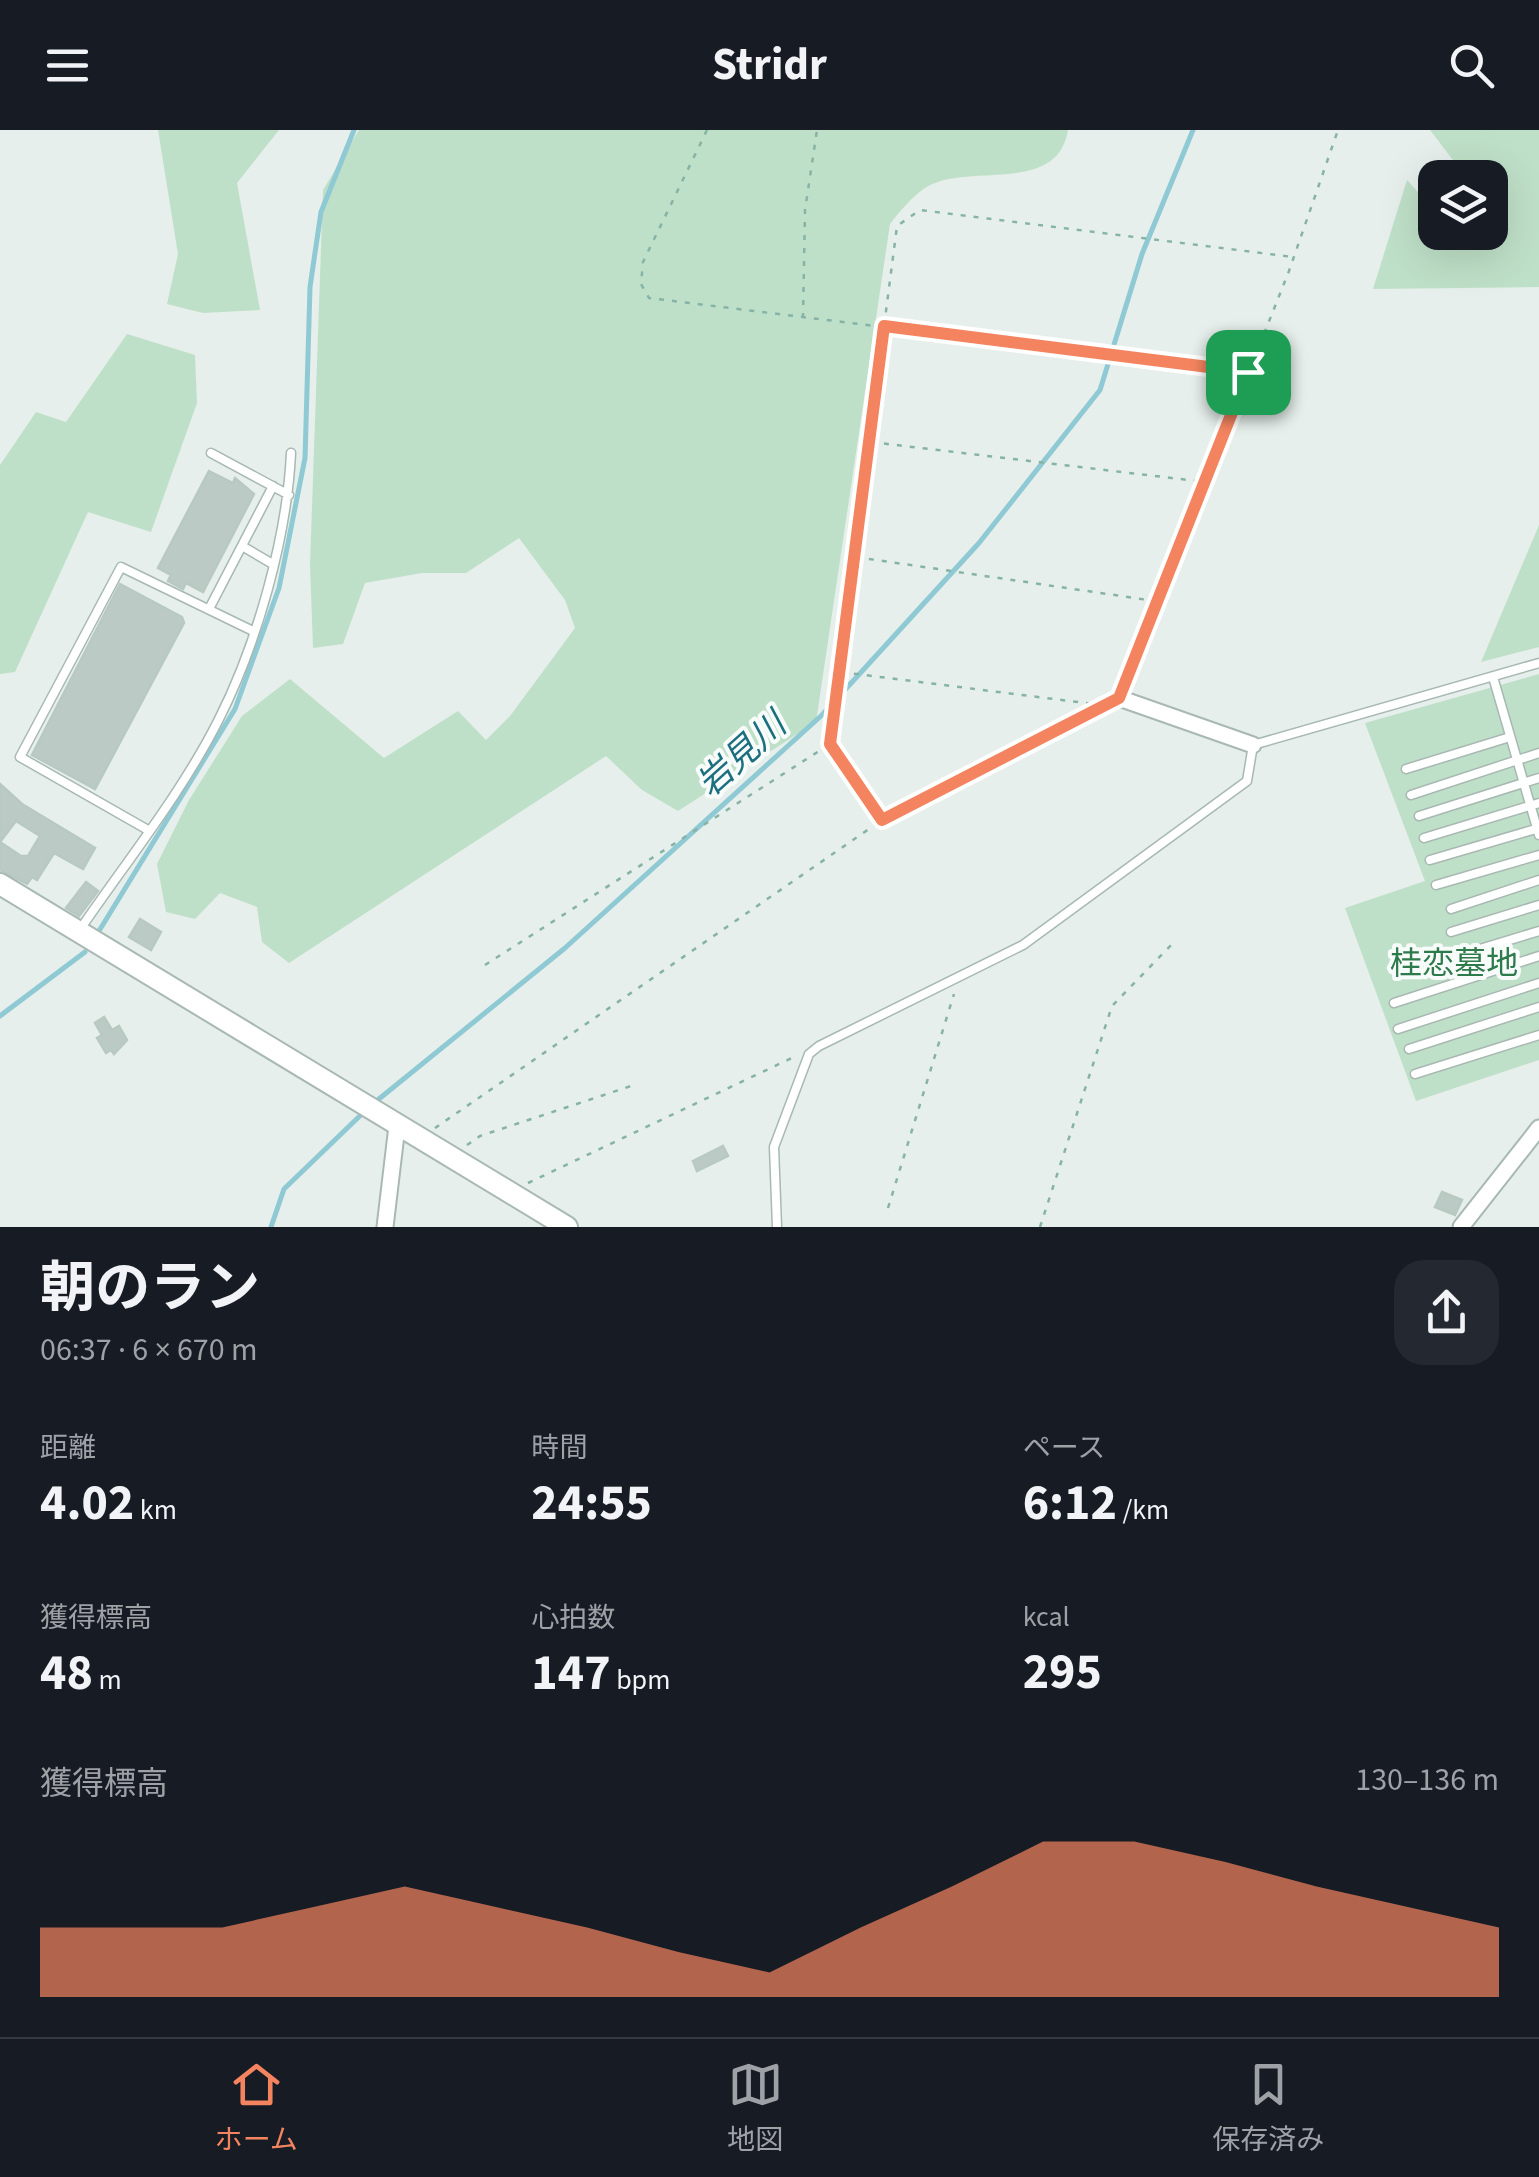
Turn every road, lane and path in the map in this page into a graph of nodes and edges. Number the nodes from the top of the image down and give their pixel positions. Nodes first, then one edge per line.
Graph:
1 (707, 130) edge
2 (817, 130) edge
3 (1338, 130) edge
4 (1294, 257) junction
5 (803, 320) junction
6 (884, 326) junction
7 (1248, 372) junction
8 (870, 442) junction
9 (211, 453) dead end
10 (292, 453) dead end
11 (1204, 482) junction
12 (273, 486) junction
13 (289, 495) junction
14 (242, 546) junction
15 (854, 556) junction
16 (272, 563) junction
17 (1157, 601) junction
18 (209, 609) junction
19 (254, 630) junction
20 (1539, 663) edge
21 (839, 672) junction
22 (1494, 677) junction
23 (1119, 698) joint
24 (1510, 738) junction
25 (830, 744) junction
26 (1253, 745) junction
27 (1539, 753) edge
28 (1516, 760) junction
29 (1406, 769) dead end
30 (1539, 778) edge
31 (1523, 783) junction
32 (1411, 795) dead end
33 (1534, 804) edge
34 (1419, 816) dead end
35 (882, 820) junction
36 (148, 830) junction
37 (1538, 830) edge
38 (1424, 838) dead end
39 (1539, 855) edge
40 (1430, 860) dead end
41 (1539, 880) edge
42 (0, 884) edge
43 (1436, 885) dead end
44 (1539, 905) edge
45 (1451, 909) dead end
46 (79, 931) junction
47 (1539, 931) edge
48 (1451, 932) dead end
49 (1176, 940) dead end
50 (1457, 956) dead end
51 (1539, 956) edge
52 (485, 965) dead end
53 (959, 978) junction
54 (1539, 983) edge
55 (1394, 1003) dead end
56 (1539, 1008) edge
57 (1398, 1029) dead end
58 (1539, 1036) edge
59 (1408, 1049) dead end
60 (809, 1054) junction
61 (1415, 1074) dead end
62 (634, 1085) dead end
63 (398, 1126) junction
64 (1539, 1128) edge
65 (418, 1140) junction
66 (450, 1158) junction
67 (509, 1192) junction
68 (888, 1208) dead end
69 (385, 1227) edge
70 (567, 1227) edge
71 (777, 1227) edge
72 (1040, 1227) edge
73 (1461, 1227) edge

1 - 5 path
2 - 5 path
3 - 4 path
4 - 6 path
4 - 7 path
5 - 6 path
6 - 7 path
6 - 8 path
7 - 11 path
8 - 11 path
8 - 15 path
9 - 12 lane
10 - 13 lane
11 - 17 path
12 - 13 lane
12 - 14 lane
13 - 16 lane
14 - 16 lane
14 - 18 lane
15 - 17 path
15 - 21 path
16 - 19 lane
17 - 23 path
18 - 19 lane
18 - 36 lane
19 - 36 lane
20 - 22 lane
21 - 25 path
21 - 35 path
22 - 24 lane
22 - 26 lane
23 - 26 street
24 - 28 lane
24 - 29 lane
25 - 35 path
25 - 52 path
26 - 53 lane
27 - 28 lane
28 - 31 lane
28 - 32 lane
30 - 31 lane
31 - 33 lane
31 - 34 lane
33 - 37 lane
33 - 38 lane
35 - 65 path
36 - 46 lane
37 - 40 lane
39 - 43 lane
41 - 45 lane
42 - 46 street
44 - 48 lane
46 - 63 street
47 - 50 lane
49 - 72 path
51 - 55 lane
53 - 60 lane
53 - 68 path
54 - 57 lane
56 - 59 lane
58 - 61 lane
60 - 67 path
60 - 71 lane
62 - 66 path
63 - 65 street
63 - 69 street
64 - 73 street
65 - 66 street
66 - 67 street
67 - 70 street

